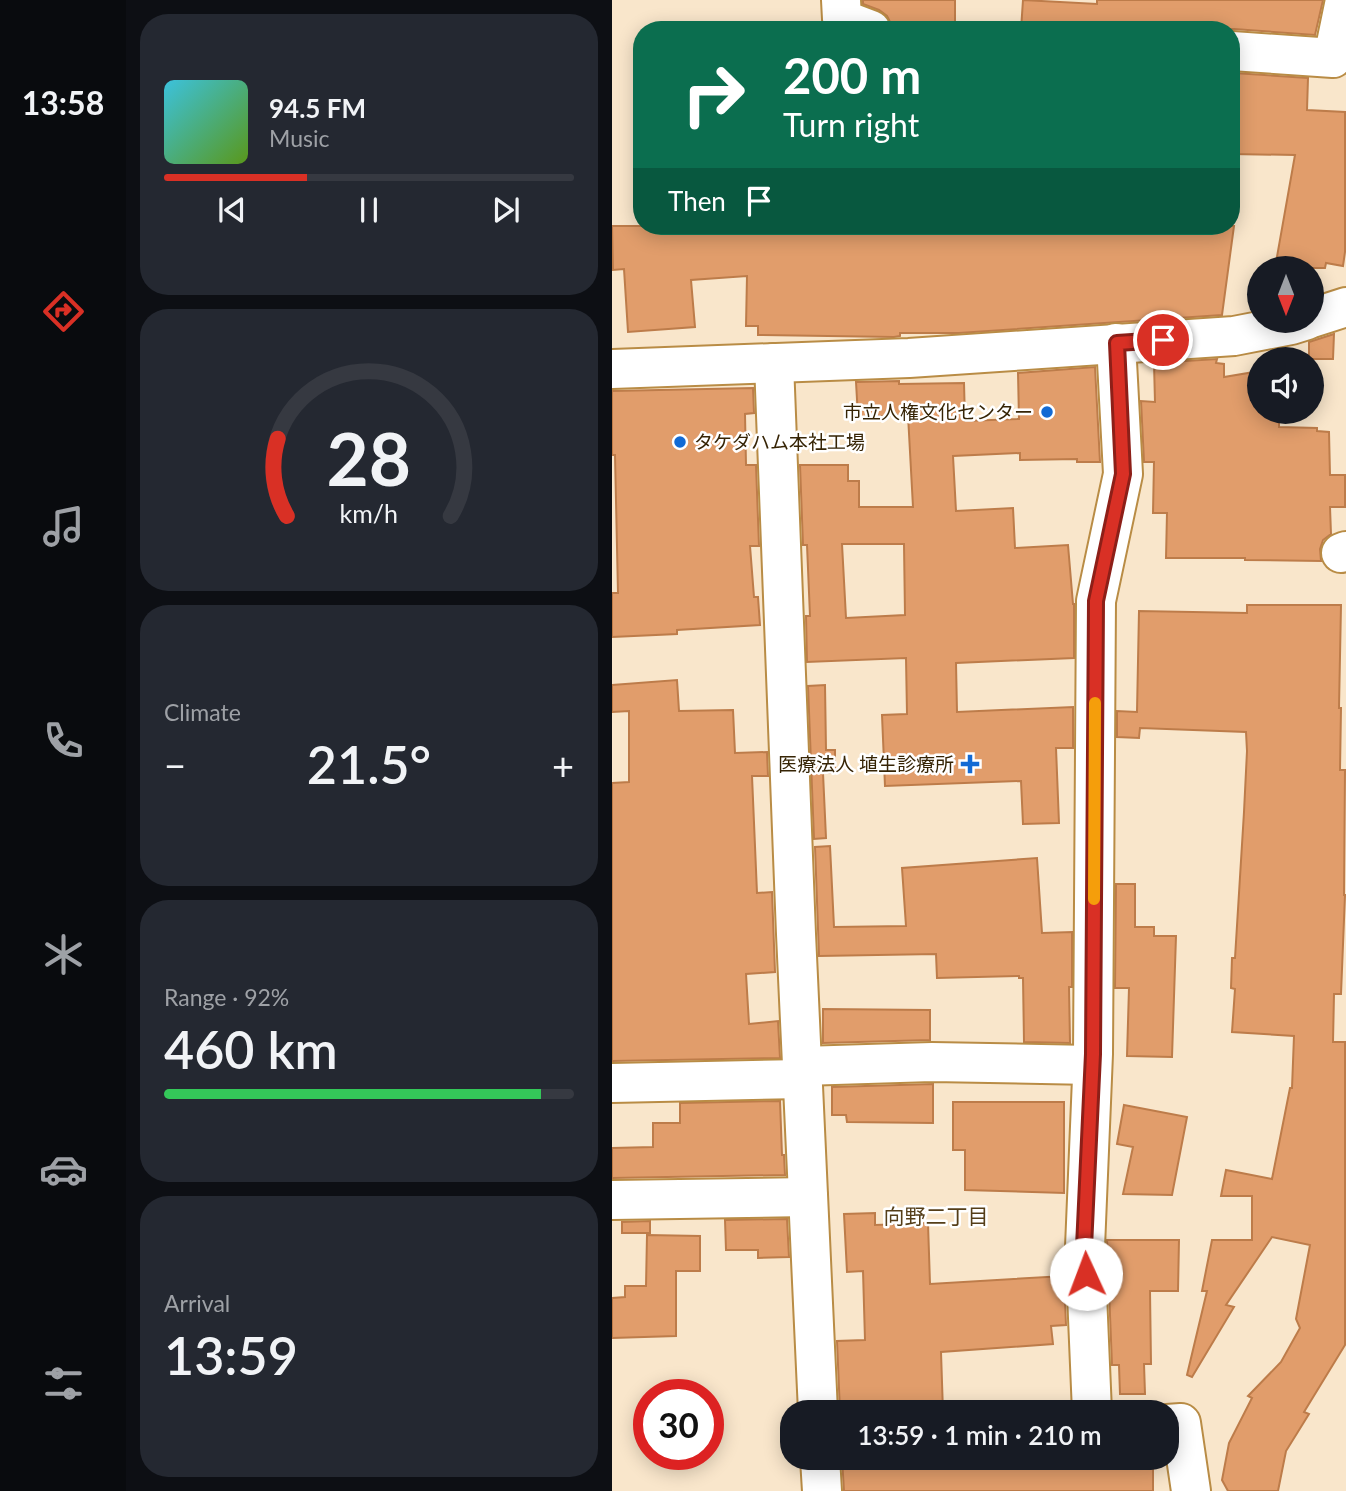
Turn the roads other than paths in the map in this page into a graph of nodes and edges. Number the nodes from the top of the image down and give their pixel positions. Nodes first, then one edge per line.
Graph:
1 (841, 0) edge
2 (1345, 0) edge
3 (847, 21) edge
4 (1240, 52) edge
5 (1345, 307) edge
6 (1324, 314) edge
7 (1250, 333) edge
8 (1117, 343) junction
9 (774, 363) junction
10 (612, 369) edge
11 (1092, 1065) junction
12 (802, 1072) junction
13 (612, 1083) edge
14 (808, 1197) junction
15 (612, 1200) edge
16 (817, 1400) edge
17 (1091, 1400) edge
18 (1179, 1423) edge
19 (821, 1470) edge
20 (822, 1491) edge
21 (1191, 1491) edge

1 - 3 street
2 - 4 street
5 - 6 street
7 - 8 street
8 - 9 street
8 - 11 street
9 - 10 street
9 - 12 street
11 - 12 street
11 - 17 street
12 - 13 street
12 - 14 street
14 - 15 street
14 - 16 street
18 - 21 street
19 - 20 street

